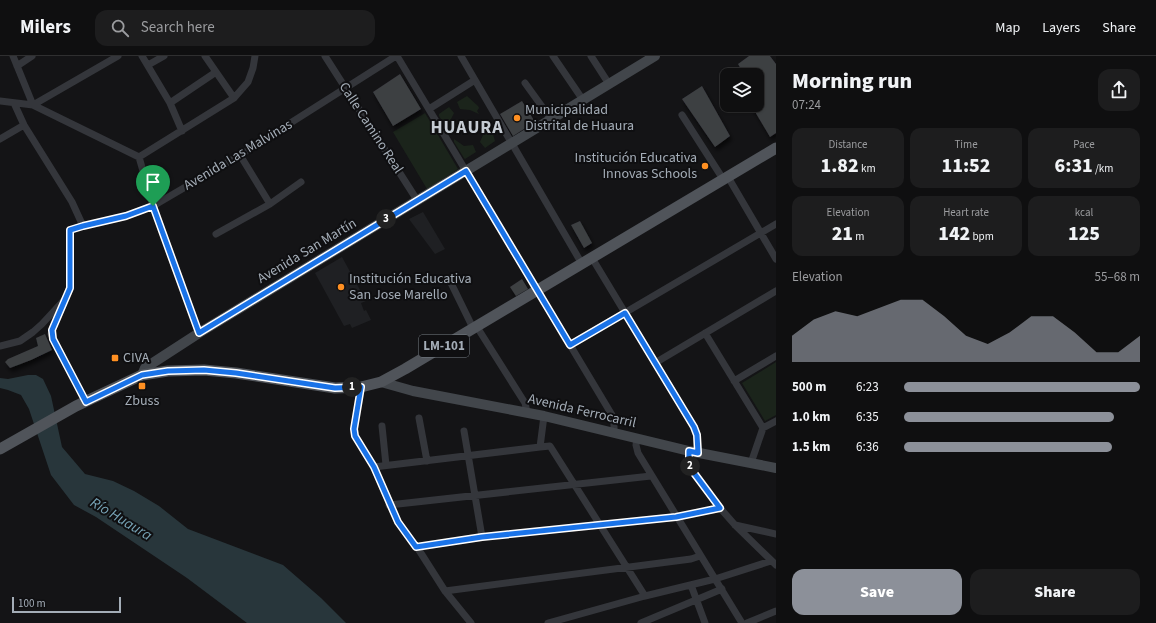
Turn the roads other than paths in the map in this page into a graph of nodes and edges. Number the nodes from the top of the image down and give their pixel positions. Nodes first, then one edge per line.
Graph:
1 (13, 56) edge
2 (32, 56) edge
3 (118, 56) edge
4 (142, 56) edge
5 (164, 56) edge
6 (205, 56) edge
7 (255, 56) edge
8 (325, 56) edge
9 (397, 56) edge
10 (461, 56) edge
11 (553, 56) edge
12 (591, 56) edge
13 (655, 56) edge
14 (148, 65) junction
15 (17, 66) junction
16 (216, 72) junction
17 (475, 80) junction
18 (525, 83) dead end
19 (609, 84) junction
20 (346, 88) junction
21 (234, 98) junction
22 (583, 100) junction
23 (0, 101) edge
24 (14, 103) junction
25 (170, 103) junction
26 (34, 106) junction
27 (428, 108) junction
28 (682, 114) dead end
29 (551, 119) junction
30 (24, 126) junction
31 (182, 131) junction
32 (0, 139) edge
33 (512, 143) junction
34 (776, 148) edge
35 (240, 155) junction
36 (139, 157) junction
37 (466, 171) junction
38 (725, 178) junction
39 (301, 182) dead end
40 (417, 200) junction
41 (270, 204) junction
42 (153, 206) junction
43 (776, 224) edge
44 (83, 226) junction
45 (761, 233) junction
46 (216, 234) dead end
47 (776, 259) edge
48 (587, 261) junction
49 (450, 281) dead end
50 (776, 290) edge
51 (537, 291) junction
52 (66, 298) junction
53 (625, 313) junction
54 (475, 327) junction
55 (199, 333) junction
56 (705, 333) junction
57 (570, 345) junction
58 (0, 346) edge
59 (776, 356) edge
60 (654, 363) junction
61 (142, 375) junction
62 (734, 381) junction
63 (381, 382) junction
64 (361, 387) junction
65 (86, 402) junction
66 (527, 412) junction
67 (544, 416) junction
68 (419, 418) dead end
69 (776, 421) edge
70 (382, 426) dead end
71 (763, 428) junction
72 (464, 431) dead end
73 (614, 433) junction
74 (637, 438) junction
75 (540, 446) junction
76 (0, 449) edge
77 (693, 452) junction
78 (468, 456) junction
79 (427, 461) junction
80 (751, 463) junction
81 (386, 465) junction
82 (374, 467) junction
83 (776, 468) edge
84 (651, 476) junction
85 (575, 485) junction
86 (474, 496) junction
87 (389, 505) junction
88 (720, 508) junction
89 (676, 517) junction
90 (600, 525) junction
91 (735, 525) junction
92 (776, 534) edge
93 (482, 537) junction
94 (416, 547) junction
95 (700, 556) junction
96 (774, 563) edge
97 (626, 568) junction
98 (715, 580) junction
99 (691, 586) junction
100 (722, 589) junction
101 (445, 590) junction
102 (645, 596) junction
103 (696, 600) junction
104 (776, 612) edge
105 (471, 623) edge
106 (548, 623) edge
107 (641, 623) edge
108 (705, 623) edge
109 (742, 623) edge
110 (747, 623) edge

1 - 15 street
2 - 15 street
3 - 26 street
4 - 14 street
5 - 14 street
6 - 16 street
7 - 21 street
8 - 20 street, Calle Camino Real
9 - 20 street, Avenida Las Malvinas
9 - 27 street
10 - 17 street
11 - 22 street
12 - 19 street
13 - 19 main road, Avenida San Martín / LM-101
14 - 25 street
15 - 26 street
16 - 21 street
16 - 25 street
17 - 27 street
17 - 33 street
18 - 29 street
19 - 22 main road, Avenida San Martín / LM-101
20 - 35 street, Avenida Las Malvinas
20 - 40 street, Calle Camino Real
21 - 31 street
22 - 29 main road, Avenida San Martín / LM-101
23 - 24 street
24 - 26 street
24 - 30 street
25 - 31 street
26 - 36 street
27 - 37 street
28 - 38 street
29 - 33 main road, Avenida San Martín / LM-101
30 - 32 street
30 - 44 street
31 - 36 street
33 - 37 main road, Avenida San Martín / LM-101
33 - 48 street
34 - 38 main road, LM-101
35 - 41 street
35 - 42 street, Avenida Las Malvinas
36 - 42 street
37 - 40 main road, Avenida San Martín / LM-101
37 - 51 street
38 - 45 street
38 - 48 main road, LM-101
39 - 41 street
40 - 55 main road, Avenida San Martín / LM-101
41 - 46 street
42 - 44 street, Avenida Las Malvinas
42 - 55 street
43 - 45 street
44 - 52 street
45 - 47 street
45 - 53 street
48 - 51 main road, LM-101
48 - 53 street
49 - 54 street
50 - 56 street
51 - 54 main road, LM-101
51 - 57 street
52 - 58 street
52 - 65 street
53 - 57 street
53 - 60 street
54 - 63 main road, LM-101
54 - 66 street
55 - 61 main road, Avenida San Martín / LM-101
56 - 60 street
56 - 62 street
57 - 73 street
59 - 62 street
60 - 77 street
61 - 64 main road, LM-101
61 - 65 main road, LM-101
62 - 71 street
63 - 64 main road, LM-101
63 - 66 main road, Avenida Ferrocarril
64 - 82 street
65 - 76 main road, LM-101
66 - 67 main road, Avenida Ferrocarril
67 - 73 main road, Avenida Ferrocarril
67 - 75 street
68 - 79 street
69 - 71 street
70 - 81 street
71 - 80 street
72 - 78 street
73 - 74 main road, Avenida Ferrocarril
74 - 77 main road, Avenida Ferrocarril
74 - 84 street
75 - 78 street
75 - 85 street
77 - 80 main road, Avenida Ferrocarril
77 - 88 street
78 - 79 street
78 - 86 street
79 - 81 street
80 - 83 main road, Avenida Ferrocarril
81 - 82 street
82 - 87 street
84 - 85 street
84 - 89 street
85 - 86 street
85 - 90 street
86 - 87 street
86 - 93 street
87 - 94 street
88 - 89 street
88 - 91 street
89 - 90 street
89 - 95 street
90 - 93 street
90 - 97 street
91 - 92 street
91 - 96 street
93 - 94 street
94 - 101 street
95 - 97 street
95 - 98 street
96 - 98 street
97 - 101 street
97 - 102 street
98 - 99 street
98 - 100 street
99 - 102 street
99 - 103 street
100 - 103 street
100 - 109 street
101 - 105 street
102 - 106 street
103 - 107 street
103 - 108 street
104 - 110 street

